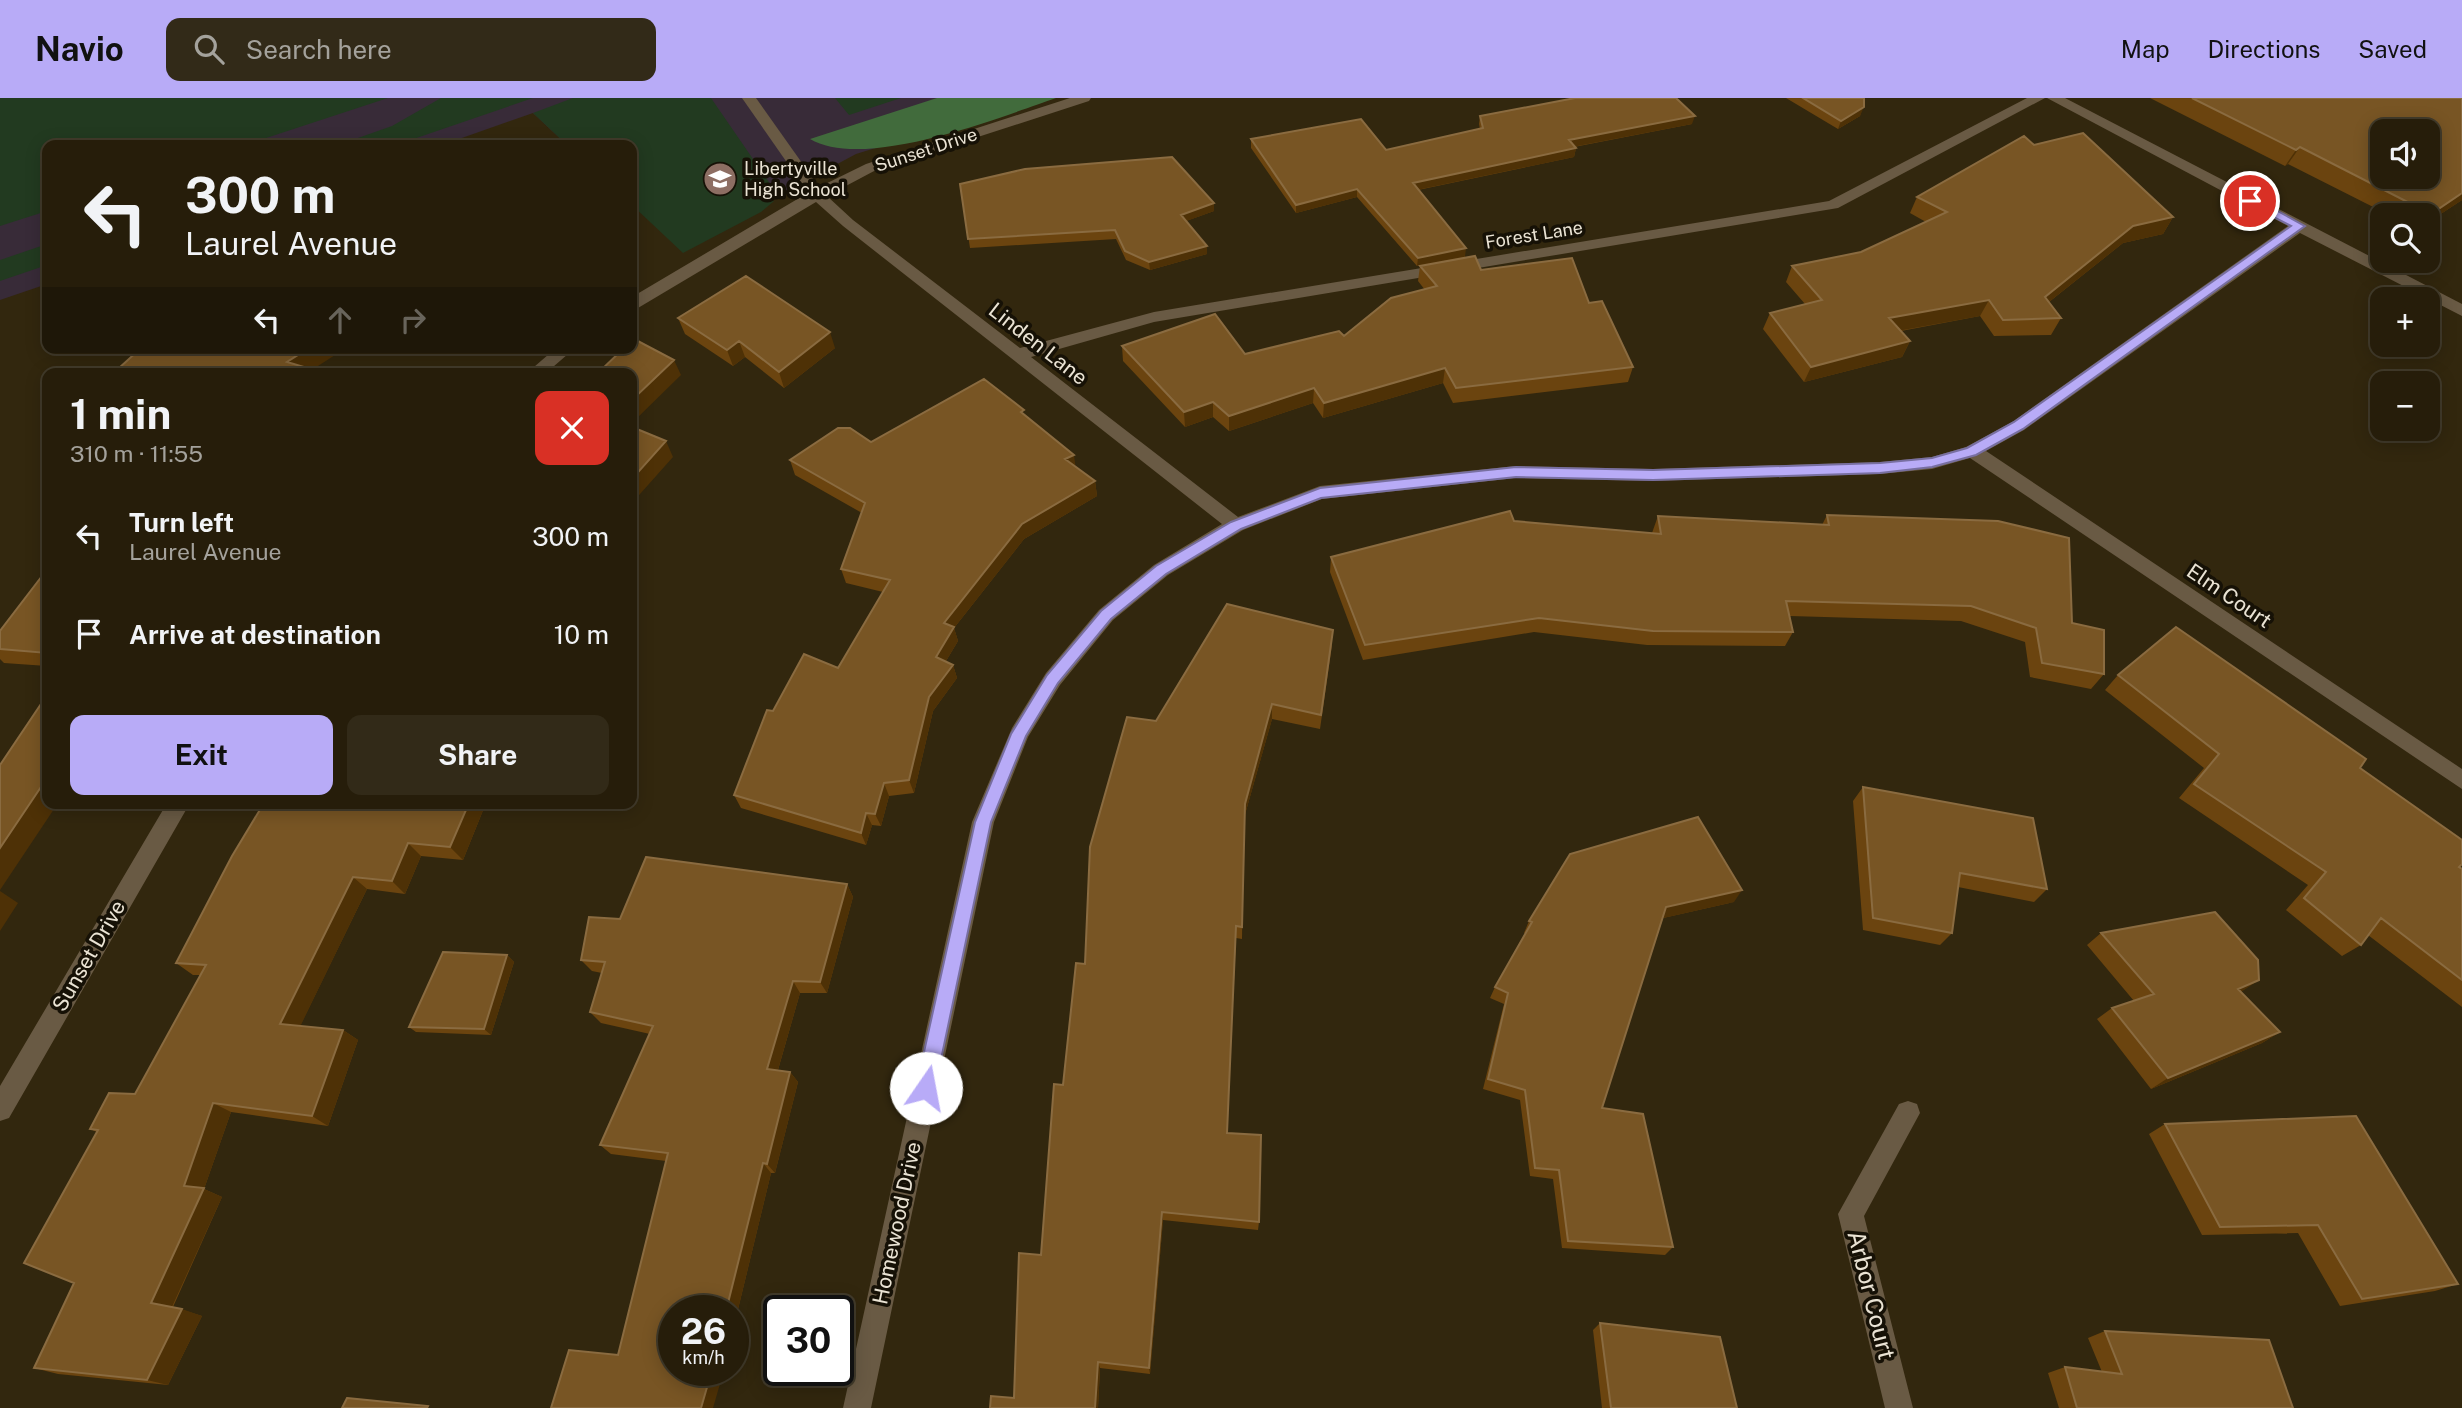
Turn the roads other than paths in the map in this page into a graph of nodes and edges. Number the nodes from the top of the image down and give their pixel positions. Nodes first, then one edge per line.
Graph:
1 (748, 98) edge
2 (1084, 98) edge
3 (2038, 98) edge
4 (2054, 98) edge
5 (816, 194) junction
6 (2300, 226) junction
7 (637, 301) edge
8 (2462, 311) edge
9 (559, 354) edge
10 (1016, 355) junction
11 (541, 368) edge
12 (1972, 451) junction
13 (1236, 525) junction
14 (2462, 780) edge
15 (175, 809) edge
16 (0, 1109) edge
17 (1908, 1113) dead end
18 (857, 1408) edge
19 (1899, 1408) edge

1 - 5 street, Linden Lane
2 - 5 street, Sunset Drive
3 - 10 street, Forest Lane
4 - 6 street
5 - 7 street, Sunset Drive
5 - 10 street, Linden Lane
6 - 8 street
6 - 12 street, Homewood Drive
9 - 11 street
10 - 13 street, Linden Lane
12 - 13 street, Homewood Drive
12 - 14 street, Elm Court
13 - 18 street, Homewood Drive
15 - 16 street, Sunset Drive
17 - 19 street, Arbor Court

